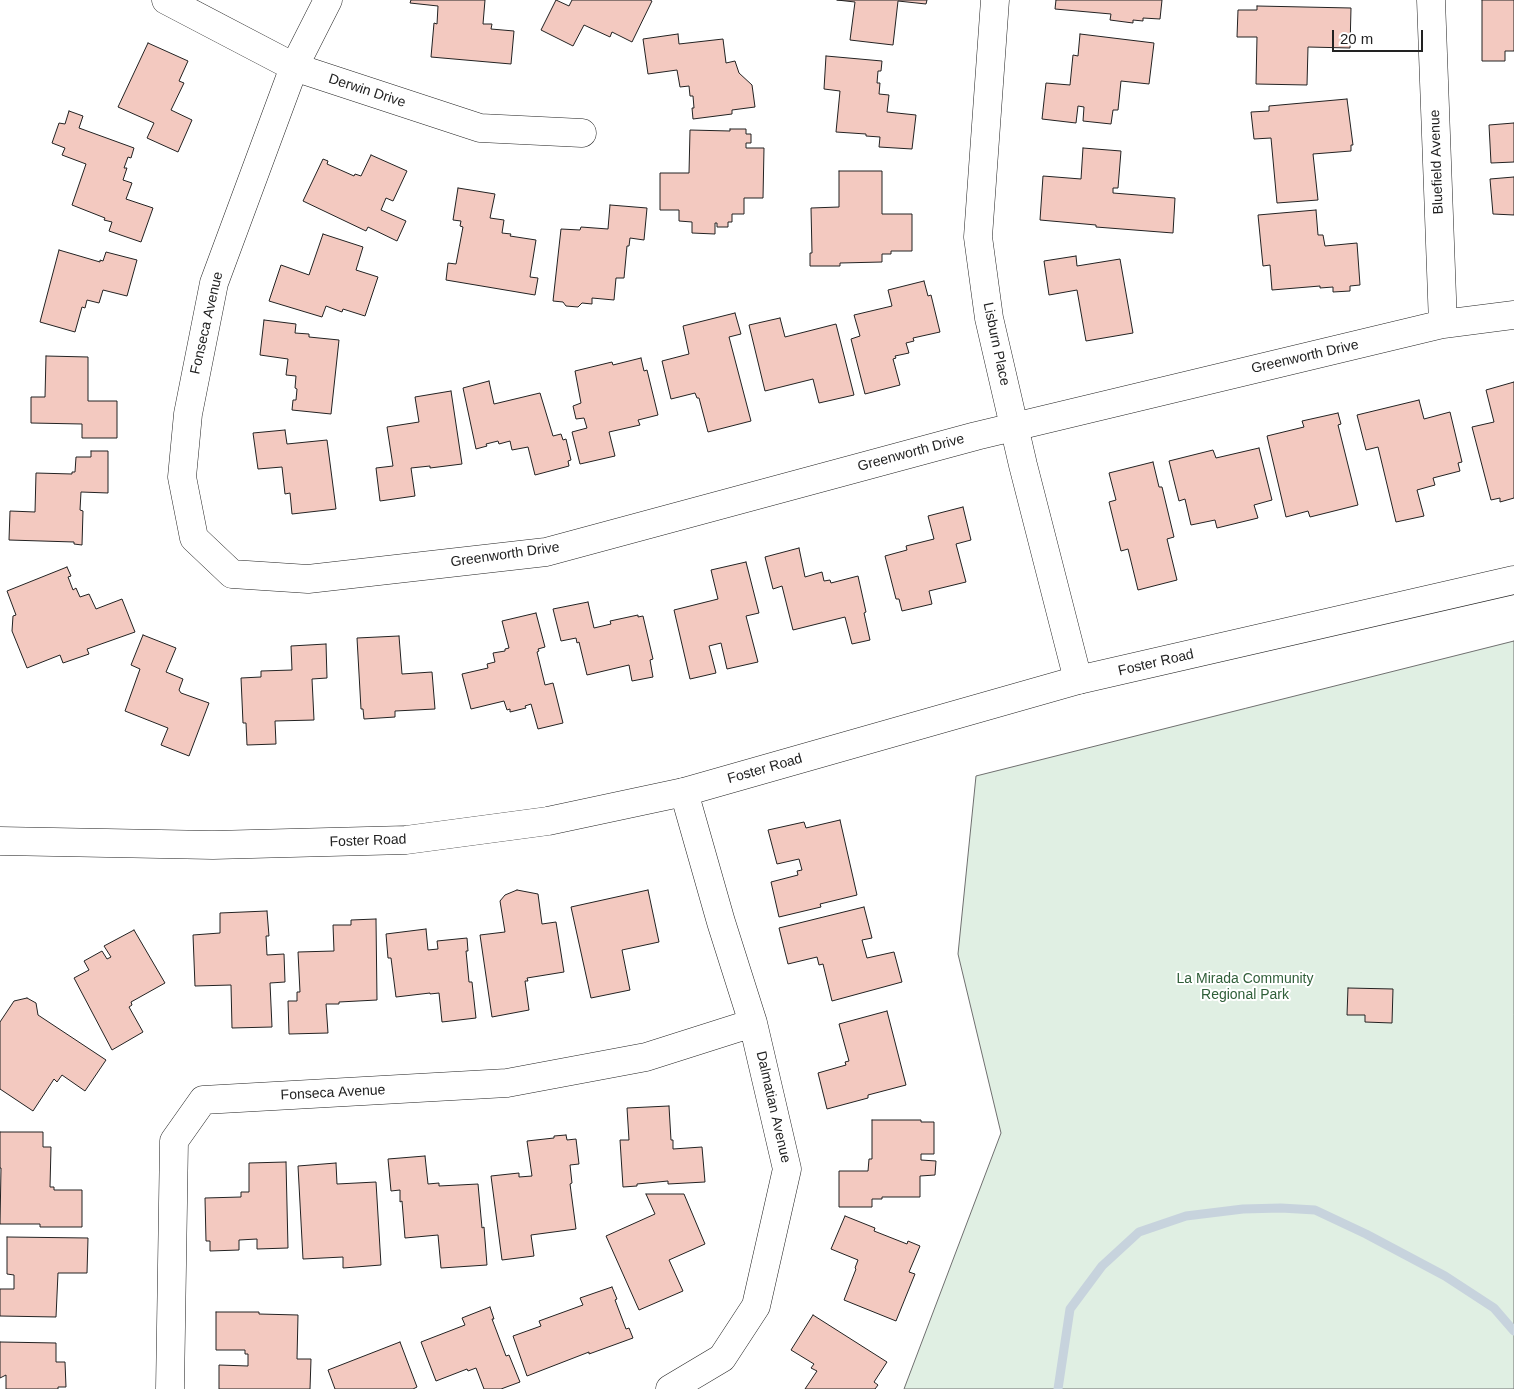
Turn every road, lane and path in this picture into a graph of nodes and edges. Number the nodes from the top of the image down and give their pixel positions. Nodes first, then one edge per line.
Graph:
1 (166, 0) edge
2 (328, 0) edge
3 (995, 0) edge
4 (1431, 0) edge
5 (294, 67) junction
6 (582, 133) dead end
7 (1514, 315) edge
8 (1443, 324) junction
9 (1015, 426) junction
10 (308, 579) joint
11 (1514, 580) edge
12 (1078, 680) junction
13 (684, 792) junction
14 (0, 841) edge
15 (754, 1023) junction
16 (170, 1389) edge
17 (670, 1389) edge

1 - 5 street, Derwin Drive
2 - 5 street, Fonseca Avenue
3 - 9 street, Lisburn Place
4 - 8 street, Bluefield Avenue
5 - 6 street, Derwin Drive
5 - 10 street, Fonseca Avenue
7 - 8 street, Greenworth Drive
8 - 9 street, Greenworth Drive
9 - 10 street, Greenworth Drive
9 - 12 street, Lisburn Place
11 - 12 street, Foster Road
12 - 13 street, Foster Road
13 - 14 street, Foster Road
13 - 15 street, Dalmatian Avenue
15 - 16 street, Fonseca Avenue
15 - 17 street, Dalmatian Avenue

